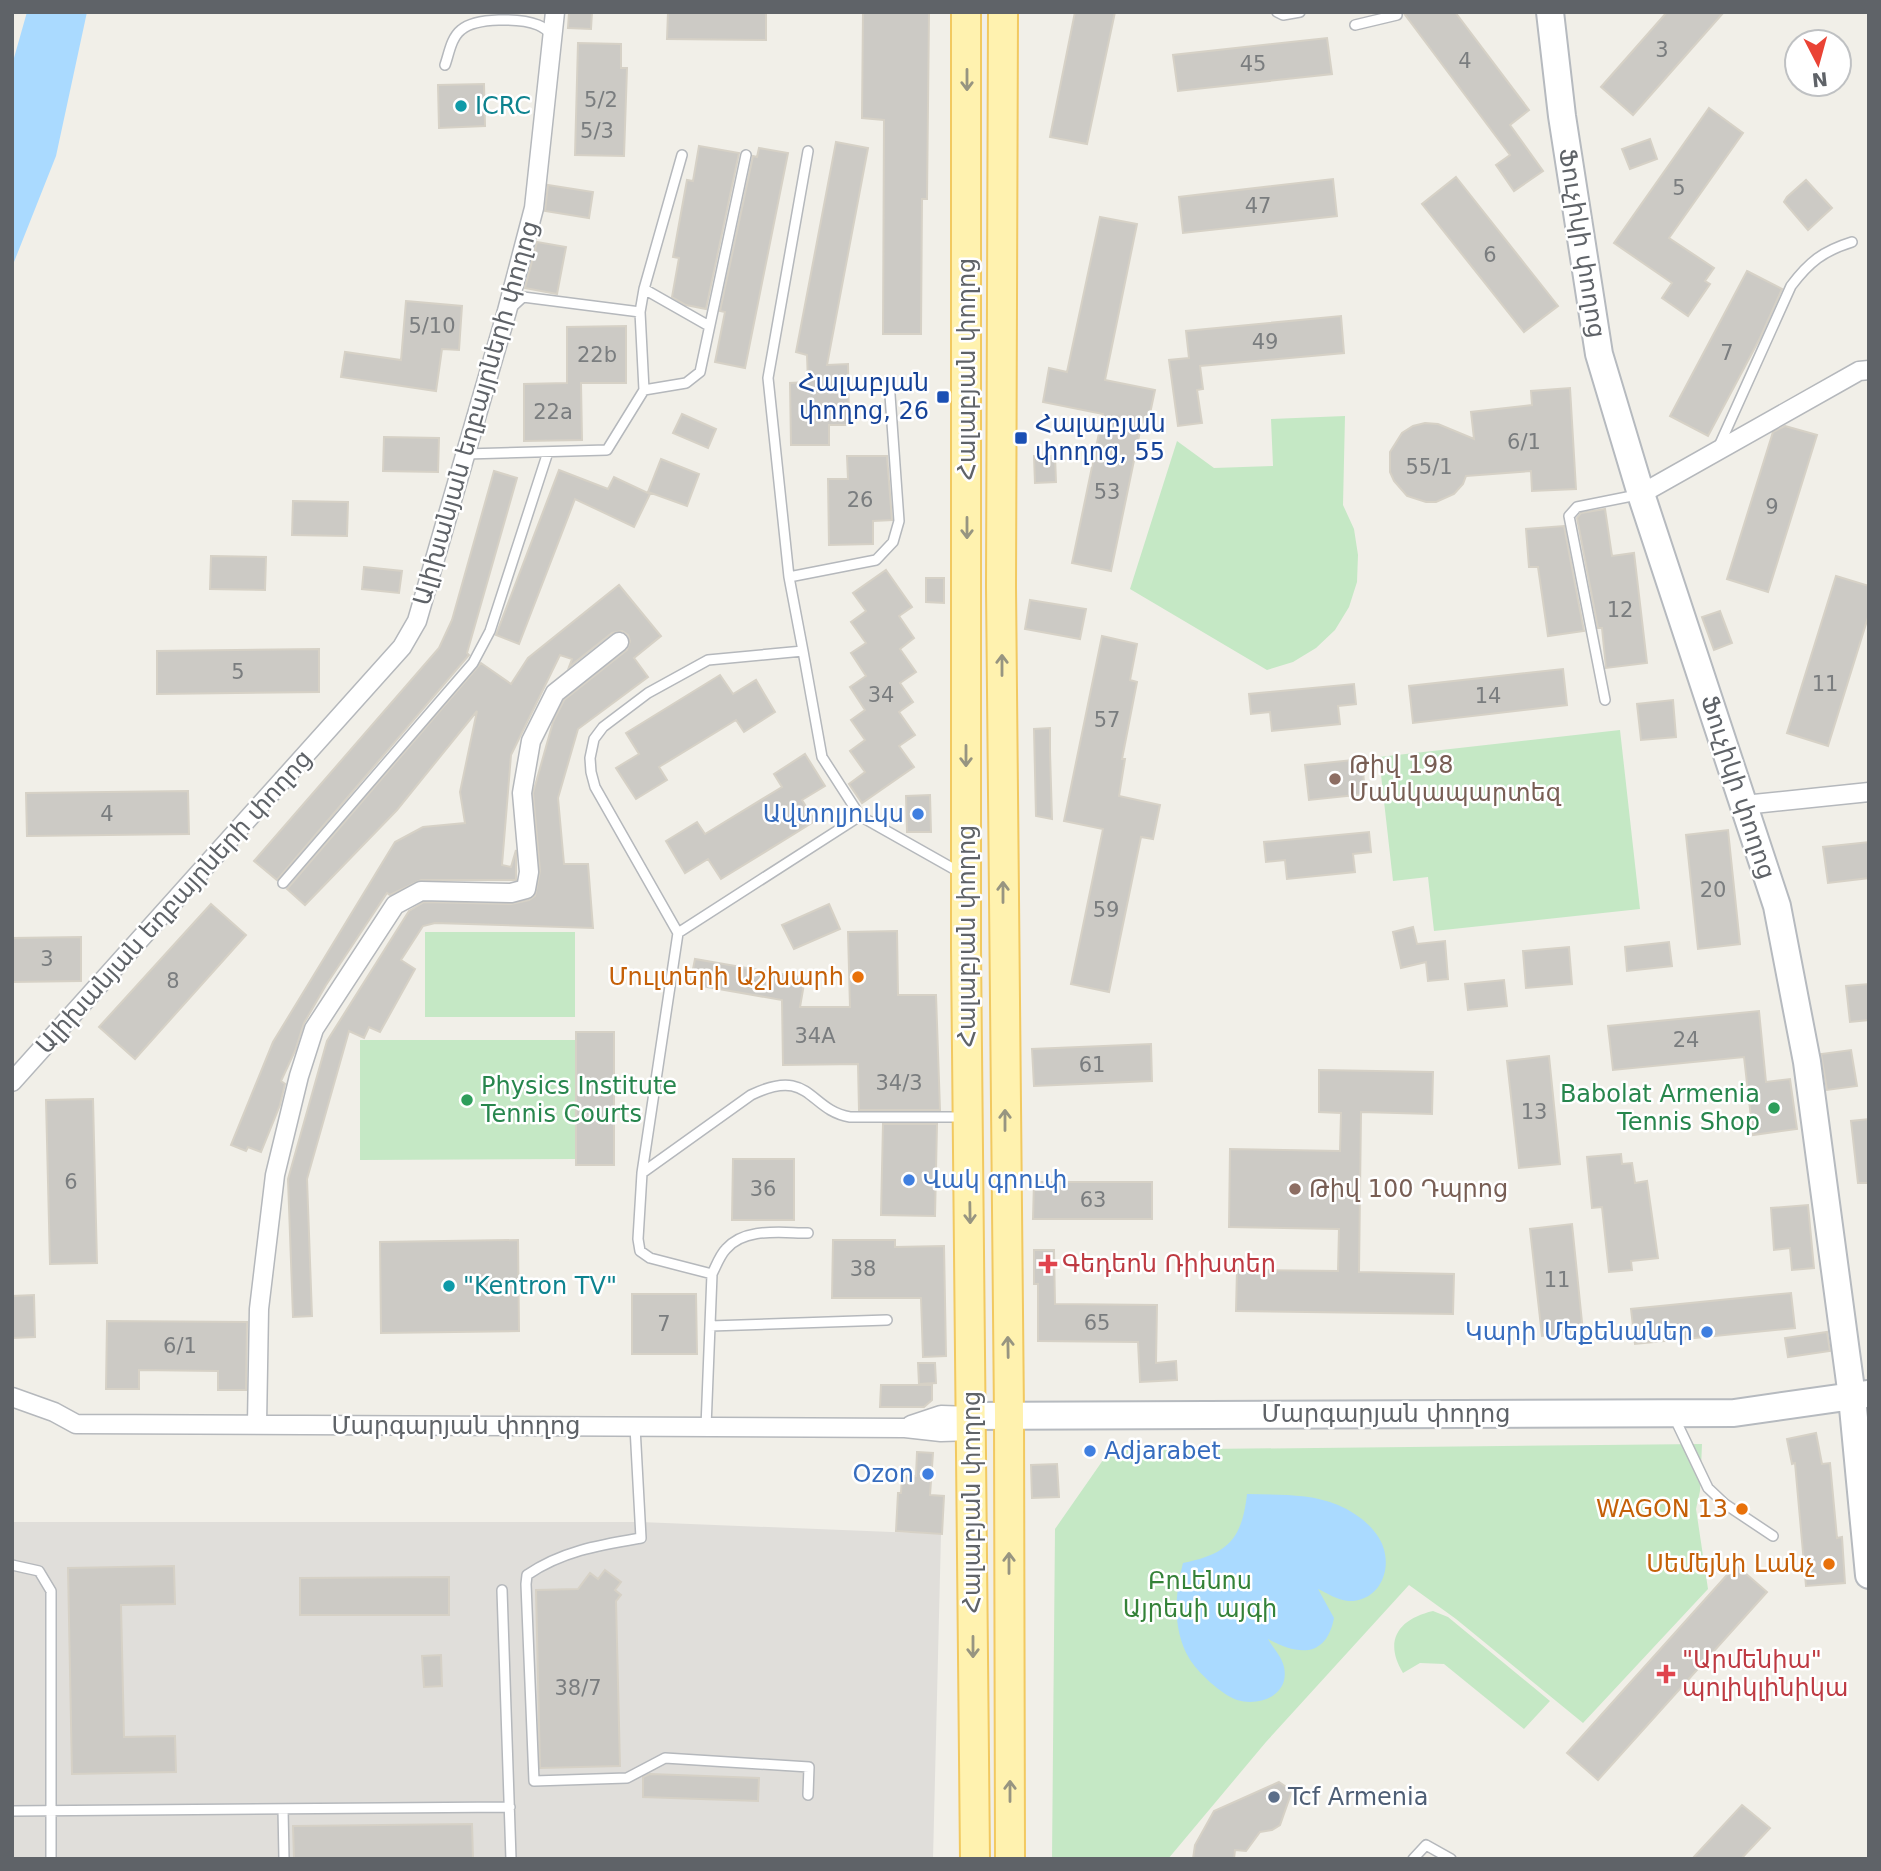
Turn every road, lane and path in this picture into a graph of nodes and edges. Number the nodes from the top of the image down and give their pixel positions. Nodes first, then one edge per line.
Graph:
1 (555, 12) edge
2 (967, 12) edge
3 (1003, 12) edge
4 (1277, 12) edge
5 (1300, 12) edge
6 (1550, 12) edge
7 (1397, 15) dead end
8 (1355, 25) dead end
9 (554, 36) junction
10 (445, 65) dead end
11 (1002, 149) junction
12 (808, 151) dead end
13 (967, 151) junction
14 (681, 155) dead end
15 (746, 155) dead end
16 (1852, 242) dead end
17 (644, 289) junction
18 (507, 311) junction
19 (640, 312) junction
20 (709, 326) junction
21 (1869, 370) edge
22 (889, 381) dead end
23 (644, 390) junction
24 (1717, 451) junction
25 (548, 452) junction
26 (466, 454) junction
27 (1641, 494) junction
28 (789, 576) junction
29 (619, 642) dead end
30 (803, 650) junction
31 (1605, 700) dead end
32 (1869, 792) edge
33 (1744, 805) junction
34 (860, 816) junction
35 (966, 876) junction
36 (283, 883) dead end
37 (678, 933) junction
38 (12, 1082) edge
39 (968, 1117) junction
40 (642, 1173) junction
41 (807, 1233) dead end
42 (712, 1274) junction
43 (887, 1320) dead end
44 (710, 1326) junction
45 (12, 1397) edge
46 (1861, 1398) edge
47 (1676, 1421) junction
48 (1009, 1423) junction
49 (257, 1424) junction
50 (972, 1424) junction
51 (635, 1427) junction
52 (706, 1427) junction
53 (1773, 1536) dead end
54 (12, 1565) edge
55 (1869, 1575) edge
56 (502, 1590) dead end
57 (808, 1795) dead end
58 (510, 1807) junction
59 (283, 1809) junction
60 (12, 1811) edge
61 (51, 1811) junction
62 (51, 1859) edge
63 (284, 1859) edge
64 (511, 1859) edge
65 (975, 1859) edge
66 (1010, 1859) edge
67 (1413, 1859) edge
68 (1451, 1859) edge

1 - 9 street, Ալիխանյան եղբայրների փողոց
2 -> 13 main road, Հալաբյան փողոց
3 - 11 main road, Հալաբյան փողոց
4 - 5 lane
6 - 27 main road, Ֆուչիկի փողոց
7 - 8 lane
9 - 10 lane
9 - 18 street, Ալիխանյան եղբայրների փողոց
11 - 13 main road
48 -> 11 main road, Հալաբյան փողոց
12 - 28 lane
13 -> 35 main road, Հալաբյան փողոց
14 - 17 lane
15 - 20 lane
16 - 24 lane
17 - 19 lane
17 - 20 lane
18 - 19 lane
18 - 26 street, Ալիխանյան եղբայրների փողոց
19 - 23 lane
20 - 23 lane
21 - 24 street
22 - 28 lane
23 - 25 lane
24 - 27 street
25 - 26 lane
25 - 36 lane
26 - 38 street, Ալիխանյան եղբայրների փողոց
27 - 31 lane
27 - 33 main road, Ֆուչիկի փողոց
28 - 30 lane
29 - 49 street
30 - 34 lane
30 - 37 lane
32 - 33 street
33 - 46 main road, Ֆուչիկի փողոց
34 - 35 lane
34 - 37 lane
35 - 39 main road, Հալաբյան փողոց
37 - 40 lane
39 - 40 lane
39 -> 50 main road, Հալաբյան փողոց
40 - 42 lane
41 - 42 lane
42 - 44 lane
43 - 44 lane
44 - 52 lane
45 - 49 street, Մարգարյան փողոց
46 - 47 main road, Մարգարյան փողոց
46 - 48 main road, Մարգարյան փողոց
46 - 55 main road, Ֆուչիկի փողոց
47 - 48 main road, Մարգարյան փողոց
47 - 53 lane
48 - 50 main road, Մարգարյան փողոց
66 -> 48 main road, Հալաբյան փողոց
49 - 51 street, Մարգարյան փողոց
50 - 52 street, Մարգարյան փողոց
50 -> 65 main road, Հալաբյան փողոց
51 - 52 street, Մարգարյան փողոց
51 - 57 lane
54 - 61 lane
56 - 58 lane
58 - 59 lane
58 - 64 lane
59 - 61 lane
59 - 63 lane
60 - 61 lane
61 - 62 lane
67 - 68 lane

